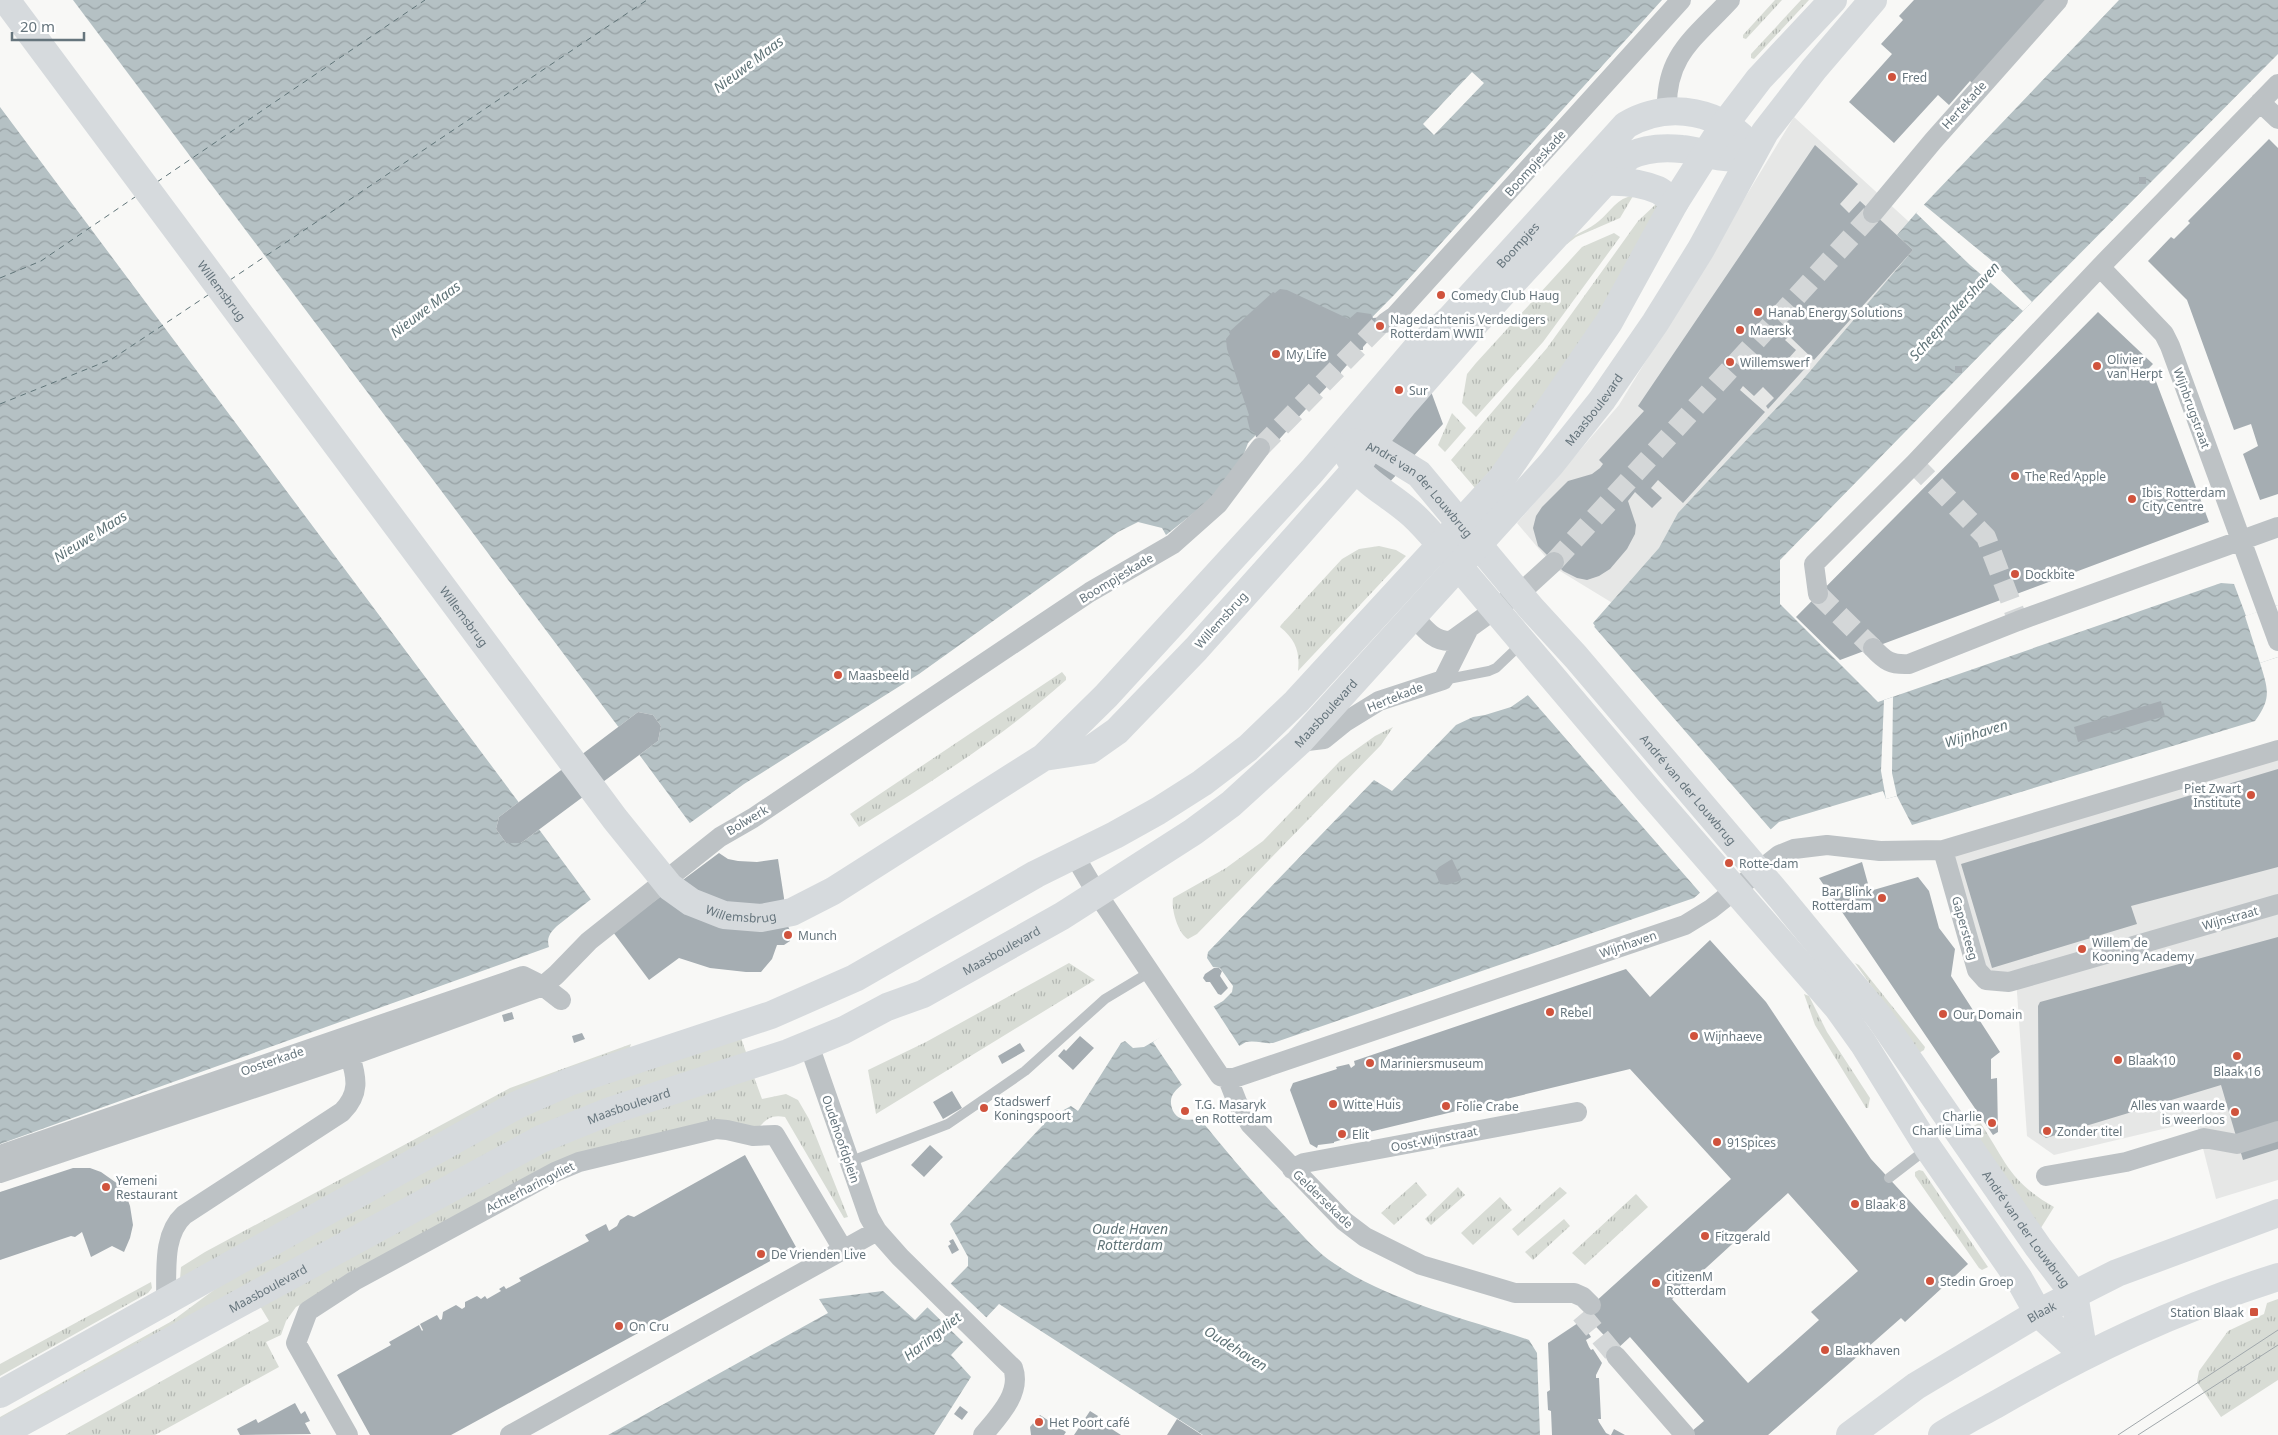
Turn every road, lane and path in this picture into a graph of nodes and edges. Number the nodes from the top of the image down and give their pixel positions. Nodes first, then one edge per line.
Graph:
1 (6, 0) edge
2 (1681, 0) edge
3 (1730, 0) edge
4 (1833, 0) edge
5 (1873, 0) edge
6 (2058, 0) edge
7 (2278, 84) edge
8 (2260, 102) junction
9 (1667, 111) junction
10 (2278, 119) edge
11 (1724, 125) junction
12 (1754, 151) junction
13 (1705, 154) junction
14 (1605, 182) junction
15 (1675, 202) junction
16 (1874, 214) tunnel mouth
17 (2100, 267) junction
18 (1385, 323) tunnel mouth
19 (1339, 440) junction
20 (1371, 445) junction
21 (1260, 448) tunnel mouth
22 (1355, 470) junction
23 (2278, 527) edge
24 (2242, 541) junction
25 (1554, 562) tunnel mouth
26 (1818, 594) tunnel mouth
27 (1414, 617) junction
28 (1468, 628) junction
29 (2278, 641) edge
30 (1517, 648) dead end
31 (1879, 655) tunnel mouth
32 (1443, 680) junction
33 (952, 685) joint
34 (1299, 742) junction
35 (2278, 750) edge
36 (1044, 757) junction
37 (1943, 850) junction
38 (1074, 856) junction
39 (1096, 892) junction
40 (2278, 904) edge
41 (1150, 972) junction
42 (549, 981) junction
43 (2009, 982) joint
44 (561, 1000) dead end
45 (770, 1015) junction
46 (809, 1045) junction
47 (350, 1056) junction
48 (1228, 1079) junction
49 (1577, 1112) dead end
50 (2278, 1131) edge
51 (1928, 1148) junction
52 (0, 1155) edge
53 (849, 1162) junction
54 (1292, 1169) junction
55 (0, 1173) edge
56 (2046, 1176) dead end
57 (1889, 1178) dead end
58 (2278, 1213) edge
59 (877, 1231) junction
60 (844, 1251) junction
61 (2278, 1277) edge
62 (2074, 1294) junction
63 (166, 1300) junction
64 (1586, 1310) tunnel mouth
65 (2038, 1313) junction
66 (2084, 1355) junction
67 (1616, 1356) tunnel mouth
68 (0, 1394) edge
69 (0, 1434) edge
70 (345, 1434) edge
71 (510, 1435) edge
72 (983, 1435) edge
73 (1685, 1435) edge
74 (1850, 1435) edge
75 (1942, 1435) edge

1 - 36 main road, Willemsbrug
2 - 18 street, Boompjeskade
3 - 9 street
4 - 11 main road
5 - 12 main road
6 - 16 street, Hertekade
7 - 8 street
8 - 10 street
8 - 17 street
9 - 11 main road, Boompjes
9 - 19 main road, Boompjes
11 - 12 main road, Boompjes
11 - 13 main road
12 - 13 main road, Boompjes
12 - 27 main road, Maasboulevard
13 - 14 main road, Boompjes
13 - 15 main road
14 - 15 main road
14 - 20 main road, Boompjes
15 - 38 main road
17 - 24 street, Wijnbrugstraat
17 - 26 street
19 - 20 main road, André van der Louwbrug
19 - 22 main road, André van der Louwbrug
19 - 36 main road, Willemsbrug
20 - 22 main road, Willemsbrug
20 - 62 main road, André van der Louwbrug
21 - 33 street, Boompjeskade
22 - 36 main road, Willemsbrug
22 - 51 main road, André van der Louwbrug
23 - 24 street
24 - 29 street, Wijnbrugstraat
24 - 31 street
25 - 28 street
27 - 28 street
27 - 34 main road, Maasboulevard
28 - 32 street
30 - 32 lane
32 - 34 street, Hertekade
33 - 42 street, Bolwerk
34 - 39 main road, Maasboulevard
35 - 37 street, Wijnhaven
37 - 43 street, Gapersteeg
37 - 48 street, Wijnhaven
38 - 39 street
38 - 45 main road
39 - 41 street
39 - 46 main road, Maasboulevard
40 - 43 street, Wijnstraat
41 - 48 street, Geldersekade
41 - 53 lane
42 - 44 street, Oosterkade
42 - 47 street, Oosterkade
42 - 52 street, Oosterkade
45 - 46 main road
45 - 63 main road
46 - 53 street, Oudehoofdplein
46 - 69 main road, Maasboulevard
47 - 55 street, Oosterkade
47 - 63 street
48 - 54 street, Geldersekade
49 - 54 street, Oost-Wijnstraat
50 - 56 street
51 - 57 lane
51 - 65 main road, André van der Louwbrug
53 - 59 street, Oudehoofdplein
54 - 64 street, Geldersekade
58 - 62 main road, Blaak
59 - 60 street
59 - 72 street
60 - 70 street, Achterharingvliet
60 - 71 street
61 - 66 main road
62 - 65 main road, Blaak
62 - 66 main road, André van der Louwbrug
63 - 68 main road
65 - 66 main road, André van der Louwbrug
65 - 74 main road, Blaak
66 - 75 main road
67 - 73 street

